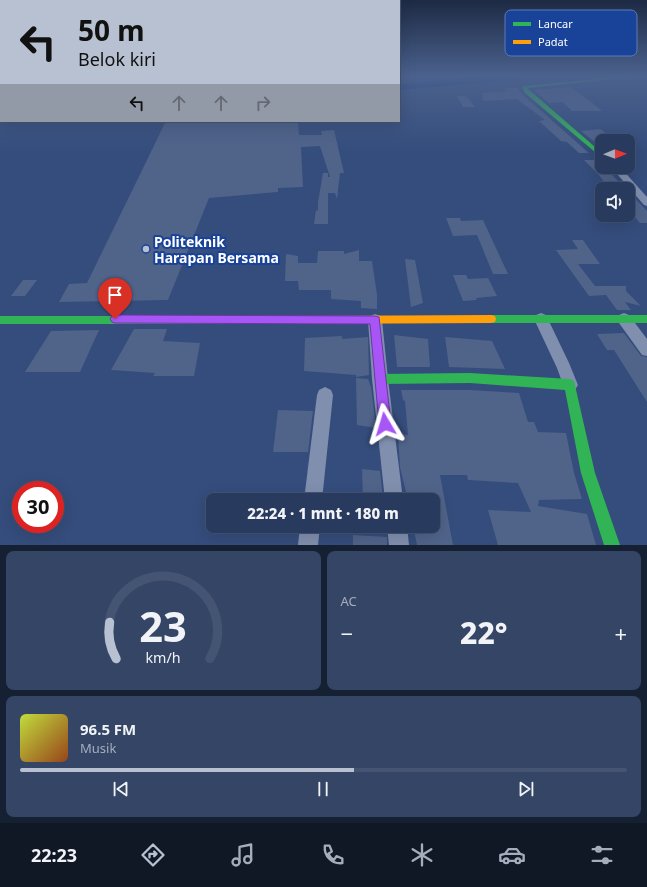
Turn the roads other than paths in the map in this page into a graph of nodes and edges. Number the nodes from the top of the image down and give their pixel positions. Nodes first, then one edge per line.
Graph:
1 (538, 101) edge
2 (595, 150) edge
3 (622, 174) edge
4 (647, 203) edge
5 (624, 319) junction
6 (647, 319) edge
7 (0, 320) edge
8 (375, 320) junction
9 (546, 328) junction
10 (647, 350) edge
11 (380, 379) junction
12 (570, 385) junction
13 (325, 395) dead end
14 (314, 493) edge
15 (393, 493) edge
16 (309, 533) edge
17 (398, 533) edge
18 (308, 545) edge
19 (399, 545) edge
20 (612, 545) edge

1 - 2 street
3 - 4 street
5 - 6 street
5 - 9 street
5 - 10 street
7 - 8 street
8 - 9 street
8 - 11 street
9 - 12 street
11 - 12 street
11 - 15 street
12 - 20 street
13 - 14 street
16 - 18 street
17 - 19 street

